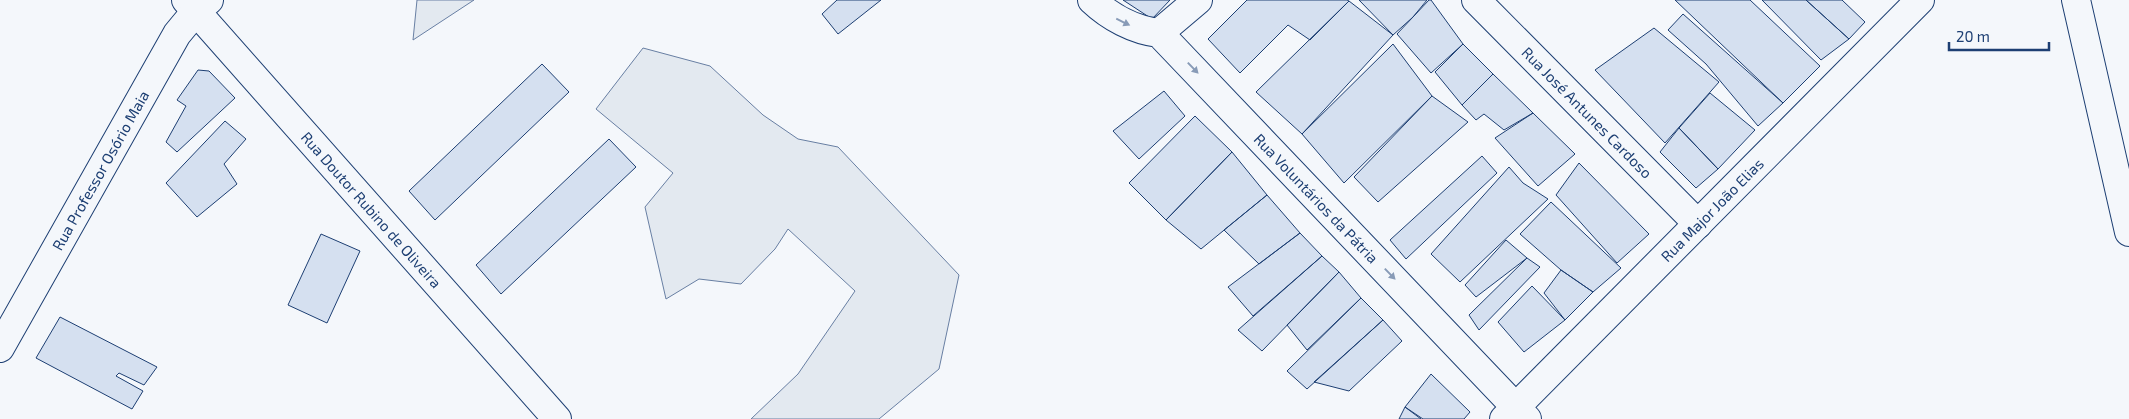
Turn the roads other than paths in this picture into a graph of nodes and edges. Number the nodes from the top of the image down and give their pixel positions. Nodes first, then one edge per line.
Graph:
1 (1092, 0) edge
2 (1198, 0) edge
3 (1476, 0) edge
4 (1920, 0) edge
5 (2076, 0) edge
6 (197, 4) edge
7 (1159, 33) junction
8 (1698, 224) junction
9 (2129, 232) edge
10 (0, 348) edge
11 (1516, 415) edge
12 (557, 419) edge

1 -> 7 street
2 - 7 street
3 - 8 street, Rua José Antunes Cardoso
4 - 8 street, Rua Major João Elias
5 - 9 street
6 - 10 street, Rua Professor Osório Maia
6 - 12 street, Rua Doutor Rubino de Oliveira
7 -> 11 street, Rua Voluntários da Pátria
8 - 11 street, Rua Major João Elias

